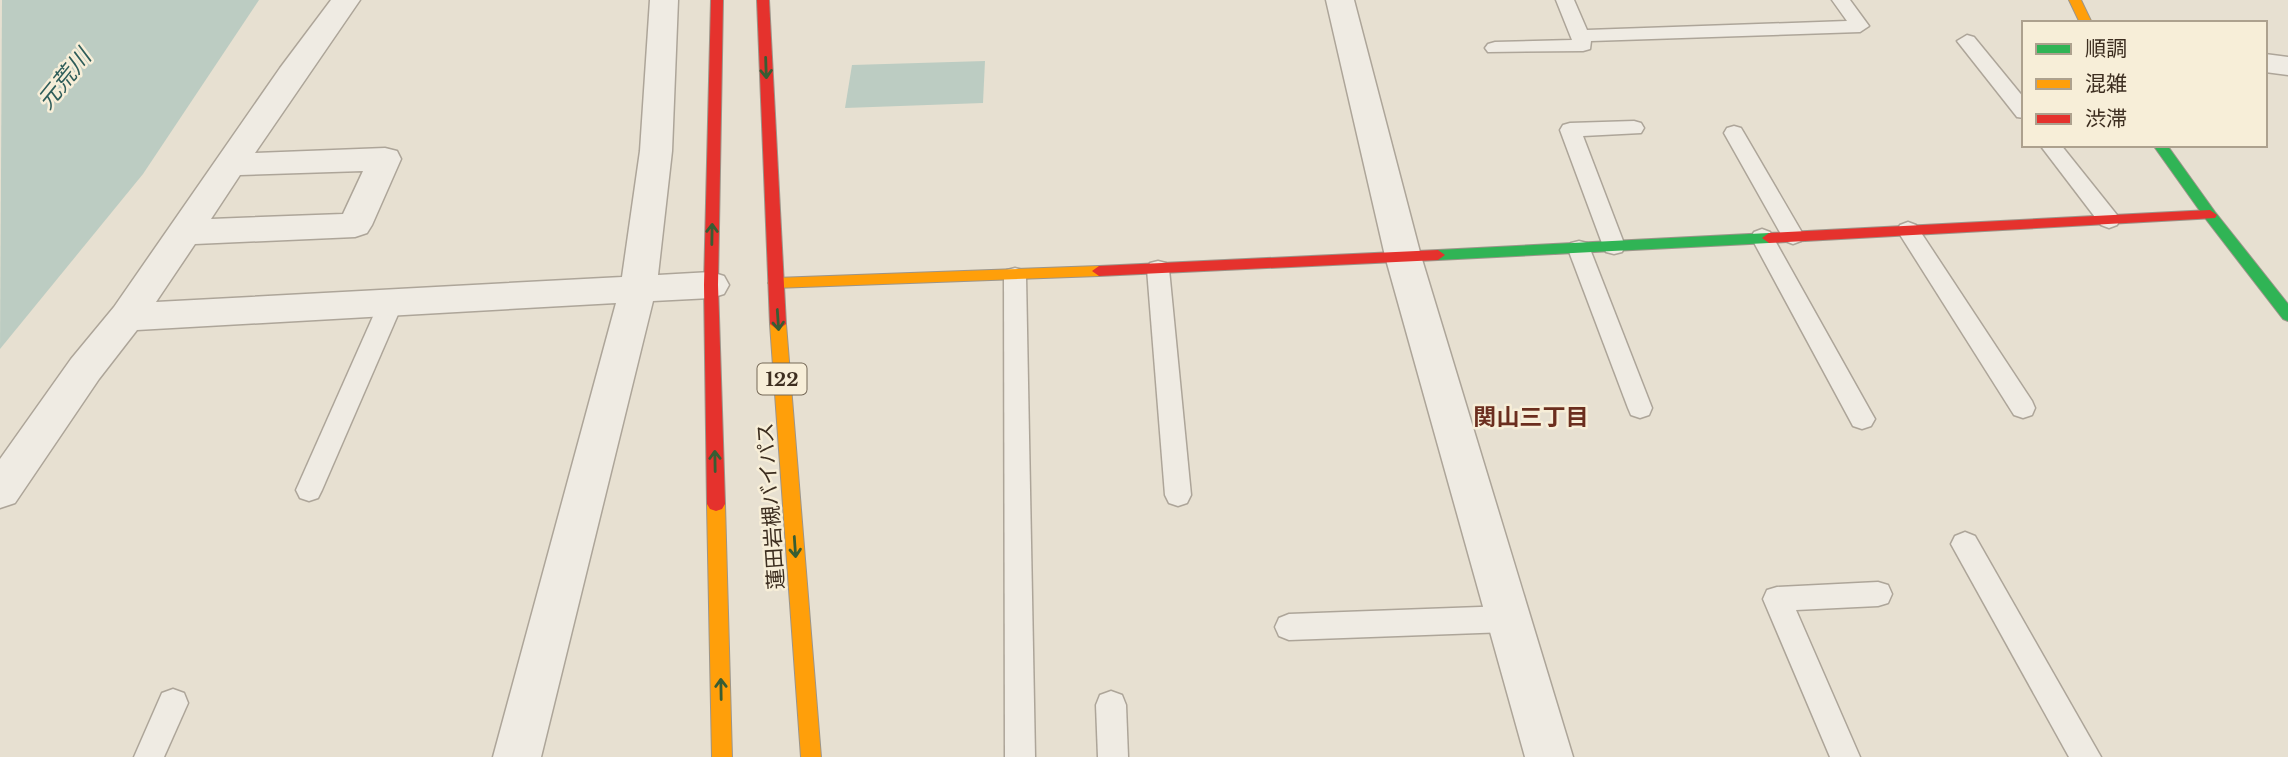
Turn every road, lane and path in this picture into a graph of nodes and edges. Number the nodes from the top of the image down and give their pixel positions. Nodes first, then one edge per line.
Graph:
1 (346, 0) edge
2 (664, 0) edge
3 (717, 0) edge
4 (763, 0) edge
5 (1340, 0) edge
6 (1565, 0) edge
7 (1841, 0) edge
8 (2075, 0) edge
9 (2085, 21) edge
10 (1580, 36) junction
11 (1967, 41) dead end
12 (1495, 48) dead end
13 (2267, 63) edge
14 (2288, 66) edge
15 (2022, 110) edge
16 (1634, 128) dead end
17 (1734, 133) dead end
18 (2052, 147) edge
19 (2161, 147) edge
20 (230, 165) junction
21 (2210, 215) junction
22 (2109, 220) junction
23 (1908, 230) junction
24 (184, 232) junction
25 (1793, 236) junction
26 (1762, 237) junction
27 (1614, 246) junction
28 (1579, 249) junction
29 (1403, 256) junction
30 (1158, 269) junction
31 (1015, 276) junction
32 (775, 283) junction
33 (711, 285) junction
34 (638, 288) junction
35 (391, 303) junction
36 (2288, 315) edge
37 (127, 317) junction
38 (1640, 408) dead end
39 (2022, 408) dead end
40 (1862, 419) dead end
41 (309, 490) dead end
42 (0, 491) edge
43 (1178, 495) dead end
44 (1965, 544) dead end
45 (1878, 594) dead end
46 (1507, 619) junction
47 (1289, 627) dead end
48 (173, 703) dead end
49 (1111, 705) dead end
50 (149, 757) edge
51 (517, 757) edge
52 (722, 757) edge
53 (811, 757) edge
54 (1020, 757) edge
55 (1113, 757) edge
56 (1549, 757) edge
57 (1845, 757) edge
58 (2086, 757) edge

1 - 20 street
2 - 34 street
33 -> 3 main road
4 -> 32 main road, 蓮田岩槻バイパス / 122
5 - 29 street
6 - 10 lane
7 - 10 lane
8 - 9 main road
10 - 12 lane
11 - 15 lane
13 - 14 street
16 - 27 lane
17 - 25 lane
18 - 22 lane
19 - 21 main road
20 - 24 street
20 - 24 street
21 - 22 main road
21 - 36 main road
22 - 23 main road
23 - 25 main road
23 - 39 lane
24 - 37 street
25 - 26 main road
26 - 27 main road
26 - 40 lane
27 - 28 main road
28 - 29 main road
28 - 38 lane
29 - 30 main road
29 - 46 street
30 - 31 main road
30 - 43 lane
31 - 32 main road
31 - 54 lane
32 -> 53 main road, 蓮田岩槻バイパス / 122
33 - 34 street
52 -> 33 main road
34 - 35 street
34 - 51 street
35 - 37 street
35 - 41 lane
37 - 42 street
44 - 58 lane
45 - 57 lane
46 - 47 lane
46 - 56 street
48 - 50 lane
49 - 55 lane

